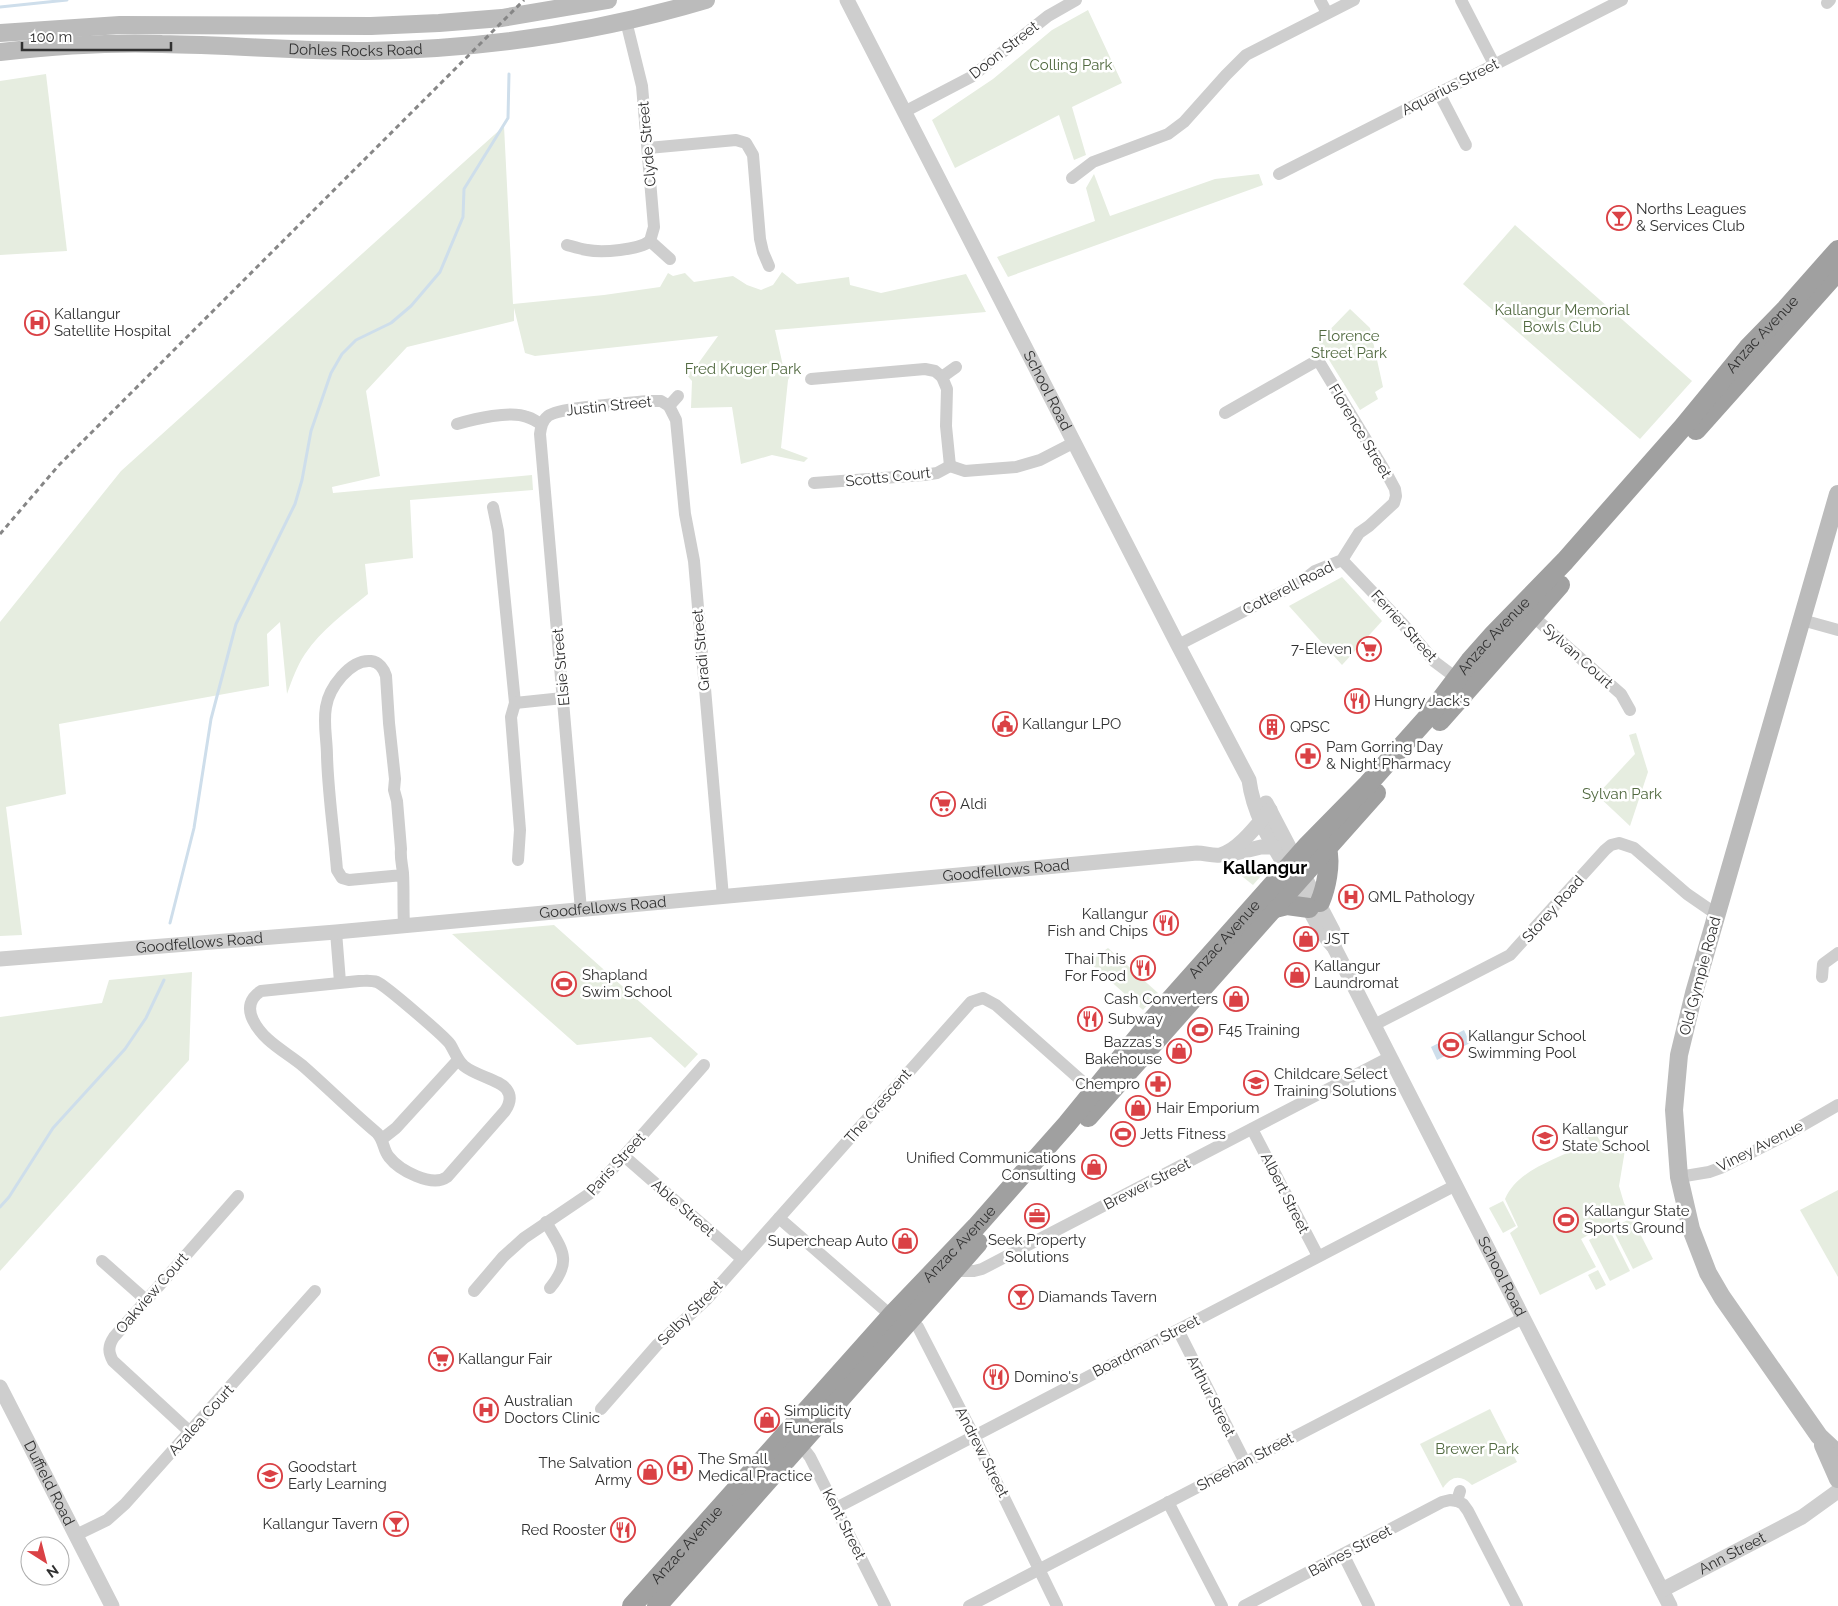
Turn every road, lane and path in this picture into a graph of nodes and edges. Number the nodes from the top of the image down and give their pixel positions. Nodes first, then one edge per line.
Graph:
1 (608, 0) edge
2 (706, 0) edge
3 (847, 0) edge
4 (1076, 0) edge
5 (1320, 0) edge
6 (1354, 0) edge
7 (1461, 0) edge
8 (1622, 0) edge
9 (1327, 13) junction
10 (626, 21) junction
11 (0, 33) edge
12 (0, 52) edge
13 (1494, 64) junction
14 (1439, 93) junction
15 (904, 112) junction
16 (1466, 145) dead end
17 (648, 148) junction
18 (1279, 174) dead end
19 (1072, 178) dead end
20 (650, 241) junction
21 (567, 245) dead end
22 (1838, 250) edge
23 (670, 259) dead end
24 (769, 266) dead end
25 (1838, 272) edge
26 (956, 367) dead end
27 (942, 377) junction
28 (811, 379) dead end
29 (1721, 391) junction
30 (673, 401) joint
31 (1225, 414) dead end
32 (457, 424) dead end
33 (541, 424) junction
34 (1075, 442) junction
35 (950, 466) junction
36 (814, 483) dead end
37 (1395, 489) joint
38 (1838, 494) edge
39 (493, 507) dead end
40 (1342, 560) junction
41 (1527, 610) junction
42 (1802, 620) junction
43 (1838, 630) edge
44 (1178, 645) junction
45 (1463, 683) junction
46 (563, 698) junction
47 (514, 703) junction
48 (1630, 710) dead end
49 (1264, 811) junction
50 (1274, 847) junction
51 (1327, 849) junction
52 (1228, 852) junction
53 (1204, 853) junction
54 (518, 860) dead end
55 (1296, 871) junction
56 (403, 875) junction
57 (723, 897) junction
58 (1314, 905) junction
59 (1274, 908) junction
60 (581, 910) junction
61 (1716, 914) junction
62 (404, 925) junction
63 (336, 932) junction
64 (1838, 953) edge
65 (0, 959) edge
66 (1822, 977) dead end
67 (340, 982) junction
68 (1374, 1025) junction
69 (1390, 1057) junction
70 (458, 1060) junction
71 (704, 1065) dead end
72 (1093, 1091) junction
73 (1838, 1105) edge
74 (1252, 1129) junction
75 (382, 1140) junction
76 (624, 1156) junction
77 (1678, 1177) junction
78 (1456, 1185) junction
79 (238, 1196) dead end
80 (779, 1218) junction
81 (546, 1222) junction
82 (1318, 1256) junction
83 (742, 1259) junction
84 (102, 1261) dead end
85 (954, 1270) junction
86 (550, 1288) dead end
87 (474, 1290) dead end
88 (315, 1291) dead end
89 (146, 1300) junction
90 (901, 1317) junction
91 (1523, 1318) junction
92 (1178, 1330) junction
93 (0, 1386) edge
94 (601, 1409) dead end
95 (190, 1432) junction
96 (974, 1436) junction
97 (1819, 1436) junction
98 (800, 1444) junction
99 (1838, 1454) edge
100 (1245, 1462) junction
101 (1838, 1479) edge
102 (1838, 1491) edge
103 (1168, 1502) junction
104 (1838, 1506) edge
105 (836, 1508) junction
106 (1802, 1517) junction
107 (76, 1535) junction
108 (1343, 1554) junction
109 (1040, 1569) junction
110 (1662, 1590) junction
111 (112, 1606) edge
112 (632, 1606) edge
113 (657, 1606) edge
114 (885, 1606) edge
115 (969, 1606) edge
116 (1058, 1606) edge
117 (1222, 1606) edge
118 (1244, 1606) edge
119 (1369, 1606) edge
120 (1516, 1606) edge
121 (1670, 1606) edge

1 - 11 main road, Dohles Rocks Road
2 - 10 main road, Dohles Rocks Road
3 - 15 street, School Road
4 - 15 street, Doon Street
5 - 9 street
6 - 9 street
7 - 13 street
8 - 13 street, Aquarius Street
9 - 19 street
10 - 12 main road, Dohles Rocks Road
10 - 17 street, Clyde Street
13 - 14 street, Aquarius Street
14 - 16 street
14 - 18 street, Aquarius Street
15 - 34 street, School Road
17 - 20 street, Clyde Street
17 - 24 street
20 - 21 street
20 - 23 street
22 - 29 highway, Anzac Avenue
25 - 29 highway, Anzac Avenue
26 - 27 street
27 - 28 street
27 - 35 street
29 - 41 highway, Anzac Avenue
30 - 33 street, Justin Street
30 - 57 street, Gradi Street
31 - 37 street, Florence Street
32 - 33 street
33 - 46 street, Elsie Street
34 - 35 street, Scotts Court
34 - 44 street, School Road
35 - 36 street, Scotts Court
37 - 40 street, Cotterell Road
38 - 42 main road, Old Gympie Road
39 - 47 street
40 - 44 street, Cotterell Road
40 - 45 street, Ferrier Street
41 - 45 highway, Anzac Avenue
41 - 48 street, Sylvan Court
42 - 43 street
42 - 61 main road, Old Gympie Road
44 - 49 street, School Road
45 - 51 highway, Anzac Avenue
45 - 55 highway, Anzac Avenue
46 - 47 street
46 - 60 street, Elsie Street
47 - 54 street
49 - 50 street, School Road
49 - 52 street
49 - 53 street, Goodfellows Road
49 - 55 street, School Road
50 - 52 street, Goodfellows Road
50 - 55 street, School Road
51 - 55 highway, Anzac Avenue
51 - 58 highway
52 - 53 street, Goodfellows Road
53 - 57 street, Goodfellows Road
55 - 58 street, School Road
55 - 59 highway, Anzac Avenue
55 - 72 highway, Anzac Avenue
56 - 56 street
56 - 62 street
57 - 60 street, Goodfellows Road
58 - 59 highway
58 - 68 street, School Road
59 - 85 highway, Anzac Avenue
60 - 62 street, Goodfellows Road
61 - 68 street, Storey Road
61 - 77 main road, Old Gympie Road
62 - 63 street, Goodfellows Road
63 - 65 street, Goodfellows Road
63 - 67 street
64 - 66 street
67 - 70 street
67 - 75 street
68 - 69 street, School Road
69 - 74 street, Brewer Street
69 - 78 street, School Road
70 - 75 street
70 - 75 street
71 - 76 street, Paris Street
72 - 80 street, The Crescent
72 - 90 highway, Anzac Avenue
73 - 77 street, Viney Avenue
74 - 82 street, Albert Street
74 - 85 street, Brewer Street
76 - 81 street, Paris Street
76 - 83 street, Able Street
77 - 97 main road, Old Gympie Road
78 - 82 street, Boardman Street
78 - 91 street, School Road
79 - 89 street, Oakview Court
80 - 83 street, Selby Street
80 - 90 street
81 - 86 street
81 - 87 street, Paris Street
82 - 92 street, Boardman Street
83 - 94 street, Selby Street
84 - 89 street
85 - 90 highway, Anzac Avenue
88 - 95 street, Azalea Court
89 - 95 street, Oakview Court
90 - 96 street, Andrew Street
90 - 98 highway, Anzac Avenue
90 - 112 highway, Anzac Avenue
91 - 100 street, Sheehan Street
91 - 110 street, School Road
92 - 96 street, Boardman Street
92 - 100 street, Arthur Street
93 - 107 street, Duffield Road
95 - 107 street, Azalea Court
96 - 105 street, Boardman Street
96 - 109 street, Andrew Street
97 - 99 main road, Old Gympie Road
97 - 101 main road, Old Gympie Road
98 - 105 street, Kent Street
98 - 113 highway, Anzac Avenue
100 - 103 street, Sheehan Street
102 - 106 street, Ann Street
103 - 109 street, Sheehan Street
103 - 117 street
104 - 106 street, Ann Street
105 - 114 street, Kent Street
106 - 110 street, Ann Street
107 - 111 street, Duffield Road
108 - 118 street, Baines Street
108 - 119 street
108 - 120 street, Baines Street
109 - 115 street, Sheehan Street
109 - 116 street, Andrew Street
110 - 121 street, School Road

